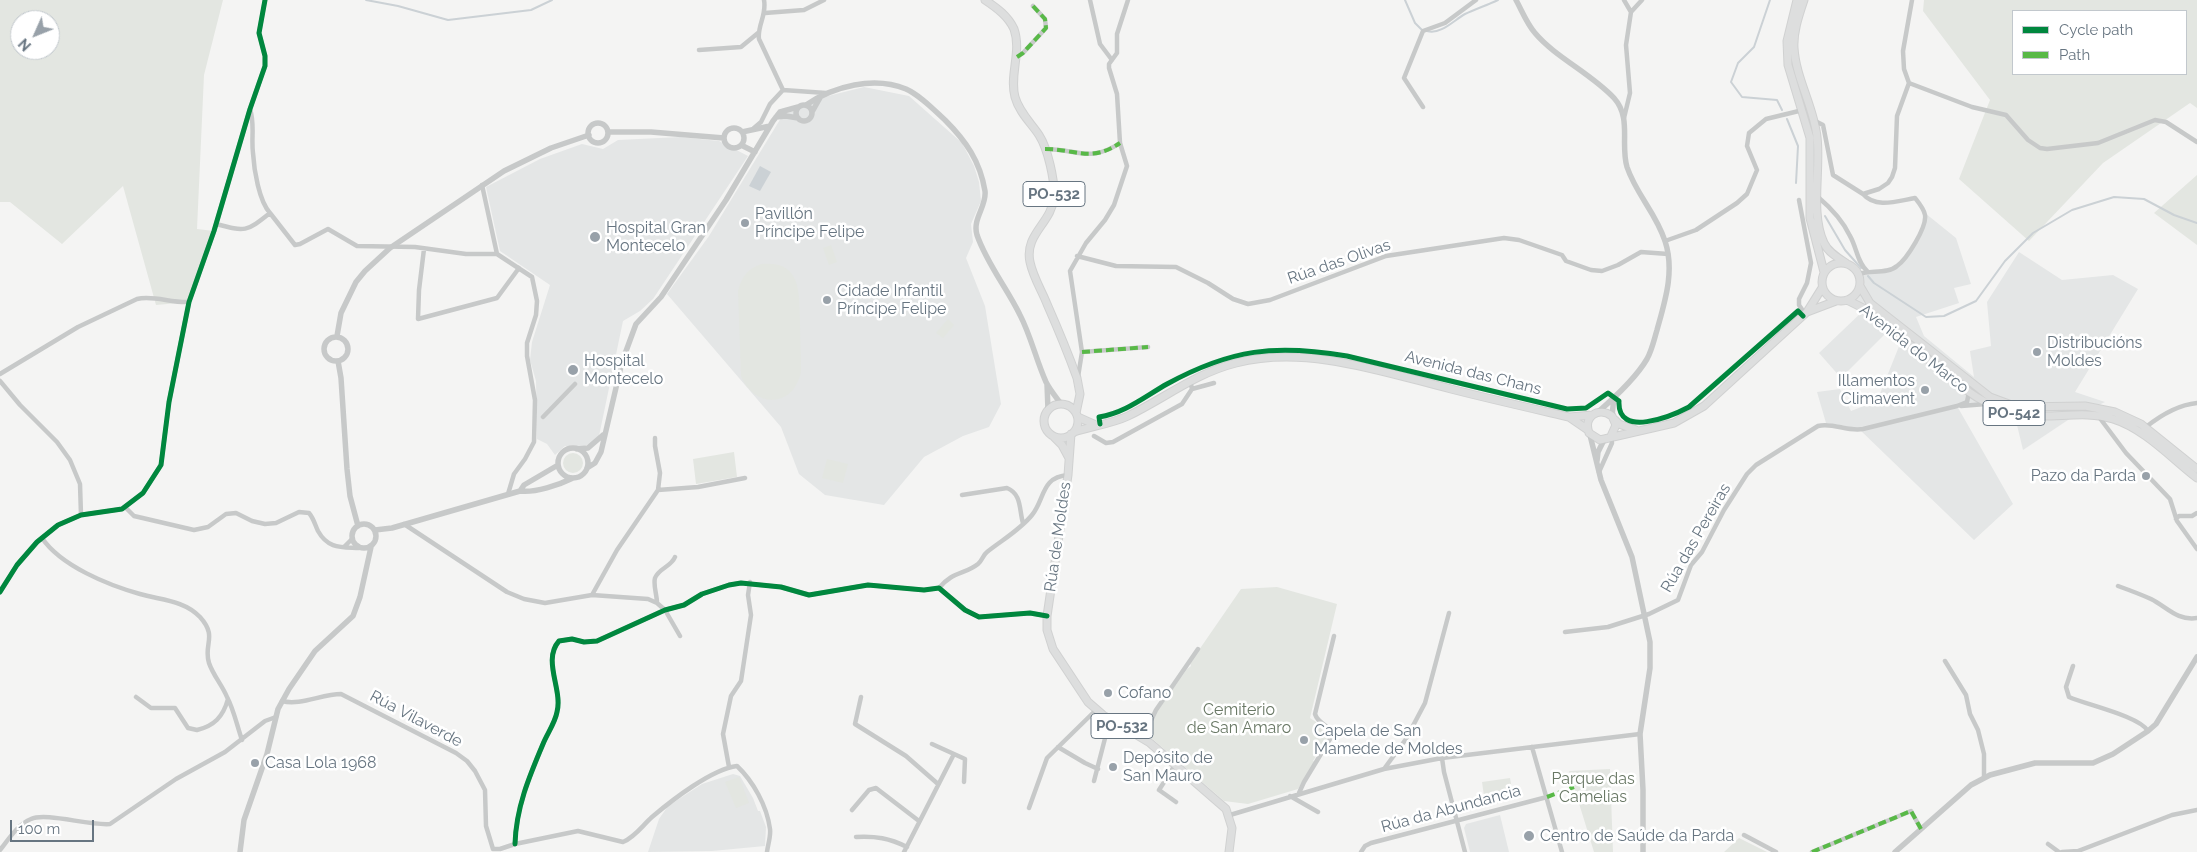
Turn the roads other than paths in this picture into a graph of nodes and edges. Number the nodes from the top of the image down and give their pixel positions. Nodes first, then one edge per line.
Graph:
1 (266, 0) edge
2 (764, 0) edge
3 (824, 0) edge
4 (985, 0) edge
5 (1090, 0) edge
6 (1128, 0) edge
7 (1476, 0) edge
8 (1516, 0) edge
9 (1624, 0) edge
10 (1642, 0) edge
11 (1797, 0) edge
12 (1804, 0) edge
13 (1912, 0) edge
14 (1033, 6) dead end
15 (765, 12) junction
16 (1631, 12) junction
17 (758, 33) junction
18 (699, 50) dead end
19 (1017, 57) junction
20 (1112, 60) junction
21 (1909, 83) junction
22 (783, 90) junction
23 (824, 94) junction
24 (806, 105) junction
25 (798, 107) junction
26 (1423, 107) dead end
27 (250, 109) junction
28 (1803, 110) junction
29 (812, 112) junction
30 (764, 114) junction
31 (798, 118) junction
32 (1624, 118) junction
33 (1813, 120) junction
34 (773, 121) junction
35 (745, 131) junction
36 (608, 132) junction
37 (589, 135) junction
38 (724, 138) junction
39 (2197, 142) edge
40 (1120, 143) junction
41 (741, 145) junction
42 (1046, 149) junction
43 (755, 152) junction
44 (482, 185) junction
45 (1863, 194) junction
46 (1818, 197) junction
47 (1798, 200) dead end
48 (270, 213) junction
49 (216, 224) junction
50 (1665, 241) junction
51 (390, 248) junction
52 (424, 249) junction
53 (497, 254) junction
54 (1668, 254) junction
55 (1077, 256) junction
56 (1846, 263) junction
57 (519, 268) junction
58 (1867, 271) junction
59 (1824, 272) junction
60 (1859, 274) junction
61 (1860, 286) junction
62 (1822, 288) junction
63 (1847, 300) junction
64 (1836, 301) junction
65 (189, 302) junction
66 (1806, 313) junction
67 (337, 336) junction
68 (1148, 347) dead end
69 (1082, 352) junction
70 (338, 361) junction
71 (0, 374) edge
72 (1077, 378) junction
73 (1190, 380) junction
74 (0, 381) edge
75 (1214, 383) dead end
76 (576, 384) dead end
77 (1047, 384) junction
78 (1192, 389) junction
79 (1969, 392) junction
80 (1080, 394) junction
81 (1614, 397) junction
82 (2197, 403) edge
83 (1063, 404) junction
84 (1986, 404) junction
85 (1957, 406) junction
86 (1048, 410) junction
87 (1595, 413) junction
88 (1077, 415) junction
89 (2098, 416) junction
90 (542, 417) dead end
91 (1569, 417) junction
92 (1613, 418) junction
93 (1098, 425) junction
94 (2146, 428) junction
95 (1638, 430) junction
96 (1589, 432) junction
97 (604, 433) junction
98 (1050, 433) junction
99 (1073, 433) junction
100 (1094, 436) dead end
101 (656, 438) dead end
102 (1608, 438) junction
103 (577, 448) junction
104 (1069, 459) junction
105 (558, 464) junction
106 (1596, 464) junction
107 (586, 468) junction
108 (2197, 470) edge
109 (1599, 474) junction
110 (1068, 475) junction
111 (573, 478) junction
112 (745, 478) dead end
113 (2197, 479) edge
114 (658, 490) junction
115 (520, 491) junction
116 (508, 494) junction
117 (962, 496) dead end
118 (125, 507) junction
119 (2197, 513) edge
120 (81, 515) junction
121 (2176, 519) junction
122 (1023, 523) junction
123 (404, 524) junction
124 (358, 526) junction
125 (392, 528) junction
126 (374, 530) junction
127 (42, 538) junction
128 (376, 538) junction
129 (352, 539) junction
130 (344, 547) junction
131 (365, 548) junction
132 (2197, 549) edge
133 (675, 557) dead end
134 (750, 582) junction
135 (2118, 586) dead end
136 (939, 588) junction
137 (0, 592) edge
138 (592, 595) junction
139 (657, 603) junction
140 (665, 610) junction
141 (1449, 613) dead end
142 (1644, 615) junction
143 (1047, 616) junction
144 (2197, 618) edge
145 (1565, 632) dead end
146 (680, 636) dead end
147 (1334, 636) dead end
148 (1198, 649) dead end
149 (2197, 657) edge
150 (1945, 661) dead end
151 (2073, 666) dead end
152 (861, 697) dead end
153 (136, 698) dead end
154 (228, 698) junction
155 (282, 701) junction
156 (1096, 710) junction
157 (276, 717) junction
158 (1110, 720) junction
159 (2148, 732) junction
160 (1640, 734) junction
161 (1143, 738) junction
162 (242, 740) junction
163 (932, 744) dead end
164 (1058, 747) junction
165 (1532, 747) junction
166 (954, 754) junction
167 (1442, 758) junction
168 (1175, 765) junction
169 (729, 767) junction
170 (1098, 769) junction
171 (1384, 769) junction
172 (1984, 778) junction
173 (1094, 781) dead end
174 (964, 782) dead end
175 (938, 784) junction
176 (1300, 794) junction
177 (1290, 796) junction
178 (1547, 797) junction
179 (1176, 802) dead end
180 (1030, 808) dead end
181 (852, 810) dead end
182 (2197, 810) edge
183 (1318, 812) dead end
184 (1230, 815) junction
185 (920, 821) junction
186 (1457, 821) junction
187 (1921, 829) junction
188 (1744, 834) dead end
189 (856, 837) dead end
190 (515, 844) junction
191 (2048, 844) dead end
192 (907, 847) junction
193 (0, 850) edge
194 (493, 850) edge
195 (1362, 850) edge
196 (240, 852) edge
197 (767, 852) edge
198 (904, 852) edge
199 (1229, 852) edge
200 (1465, 852) edge
201 (1562, 852) edge
202 (1643, 852) edge
203 (1776, 852) edge
204 (1812, 852) edge
205 (1895, 852) edge
206 (2061, 852) edge

1 - 27 street
2 - 15 street
3 - 15 street
4 - 19 main road, PO-532
5 - 20 street
6 - 20 street
7 - 26 street
8 - 32 street
9 - 16 street
10 - 16 street
11 - 28 main road
12 - 33 main road
13 - 21 street
14 - 19 street
15 - 17 street
16 - 32 street
17 - 18 street
17 - 22 street
19 - 42 main road, PO-532
20 - 40 street
21 - 39 street
21 - 45 street
22 - 23 street
22 - 30 street
23 - 24 street
23 - 29 street
23 - 77 street
24 - 25 street
24 - 29 street
25 - 31 street
25 - 34 street
27 - 48 street
27 - 49 street
28 - 50 street
28 - 59 main road
29 - 31 street
30 - 34 street
30 - 35 street
31 - 34 street
32 - 50 street
33 - 45 street
33 - 46 main road
34 - 35 street
34 - 43 street
35 - 38 street
35 - 41 street
36 - 37 street
36 - 37 street
36 - 38 street
37 - 44 street
38 - 41 street
40 - 42 street
40 - 55 street
41 - 43 street
42 - 72 main road, PO-532
43 - 97 street
44 - 51 street
44 - 53 street
45 - 58 street
46 - 56 main road
46 - 58 street
47 - 66 street
48 - 49 street
48 - 51 street
49 - 65 street
50 - 54 street
51 - 52 street
51 - 67 street
52 - 53 street
52 - 57 street
53 - 57 street
54 - 55 street, Rúa das Olivas
54 - 81 street
55 - 69 street
56 - 59 main road
56 - 60 main road
57 - 116 street
58 - 60 street
59 - 62 main road
60 - 61 main road
61 - 63 main road
61 - 94 main road, Avenida do Marco / PO-542
62 - 64 main road
62 - 66 main road
63 - 64 main road
63 - 79 main road, Avenida do Marco / PO-542
64 - 66 main road
65 - 71 street
65 - 118 street
66 - 95 main road
67 - 70 street
67 - 70 street
68 - 69 street
69 - 72 street
70 - 124 street
72 - 80 main road, PO-532
73 - 78 street
73 - 91 main road, Avenida das Chans
73 - 93 main road, Avenida das Chans
74 - 120 street
75 - 78 street
76 - 90 street
77 - 83 street
77 - 86 street
78 - 100 street
79 - 84 main road, Avenida do Marco / PO-542
79 - 85 street
80 - 83 main road
80 - 88 main road, Rúa de Moldes
81 - 87 street
81 - 92 street
82 - 94 street
83 - 86 main road
83 - 88 main road
84 - 85 street, Rúa das Pereiras
84 - 89 main road, Avenida do Marco / PO-542
85 - 142 street, Rúa das Pereiras
86 - 98 main road
87 - 91 main road, Avenida das Chans
87 - 92 main road, Avenida das Chans
87 - 96 main road
88 - 93 main road
88 - 99 main road, Rúa de Moldes
89 - 113 main road, Avenida do Marco / PO-542
89 - 121 street
91 - 96 main road, Avenida das Chans
92 - 95 main road, Avenida das Chans
92 - 102 main road
93 - 99 main road, Avenida das Chans
94 - 108 main road, Avenida do Marco / PO-542
95 - 102 main road
96 - 102 main road, Avenida das Chans
96 - 106 street
97 - 103 street
97 - 107 street
98 - 99 main road
98 - 104 main road, Rúa de Moldes
99 - 104 main road, Rúa de Moldes / PO-532
101 - 114 street
102 - 106 street
102 - 109 street
103 - 105 street
103 - 107 street
104 - 110 main road, Rúa de Moldes / PO-532
105 - 111 street
105 - 115 street
106 - 109 street
107 - 111 street
109 - 142 street
110 - 122 street
110 - 143 main road, Rúa de Moldes / PO-532
111 - 115 street
112 - 114 street
114 - 138 street
115 - 116 street
116 - 123 street
117 - 122 street
118 - 120 street
118 - 130 street
119 - 121 street
120 - 127 street
121 - 132 street
122 - 136 street
123 - 125 street
123 - 138 street
124 - 126 street
124 - 129 street
125 - 126 street
125 - 128 street
126 - 128 street
127 - 137 street
127 - 154 street
128 - 131 street
129 - 130 street
129 - 131 street
130 - 131 street
131 - 155 street
133 - 139 street
134 - 136 street
134 - 140 street
134 - 169 street
135 - 144 street
136 - 143 street
138 - 139 street
139 - 140 street
140 - 146 street
140 - 190 street
141 - 171 street
142 - 145 street, Rúa das Pereiras
142 - 160 street
143 - 156 main road, PO-532
147 - 176 street
148 - 161 street
149 - 159 street
150 - 172 street
151 - 159 street
152 - 175 street
153 - 154 street
154 - 162 street
155 - 157 street
155 - 194 street, Rúa Vilaverde
156 - 158 main road, PO-532
156 - 164 street
157 - 162 street
157 - 196 street
158 - 161 main road, PO-532
158 - 170 street
159 - 172 street
160 - 165 street
160 - 202 street
161 - 168 main road, PO-532
162 - 193 street
163 - 166 street
164 - 170 street
164 - 180 street
165 - 167 street
165 - 178 street
166 - 174 street
166 - 175 street
167 - 171 street
167 - 186 street
168 - 179 street
168 - 184 main road, PO-532
169 - 190 street, Rúa Vilaverde
169 - 197 street
170 - 173 street
171 - 176 street
172 - 187 street
175 - 185 street
176 - 177 street
177 - 183 street
177 - 184 street
178 - 186 street, Rúa da Abundancia
178 - 201 street
181 - 185 street
182 - 206 street
184 - 199 main road
185 - 192 street
186 - 195 street, Rúa da Abundancia
186 - 200 street
187 - 204 street
187 - 205 street
188 - 203 street
189 - 192 street
190 - 194 street, Rúa Vilaverde
191 - 206 street
192 - 198 street

